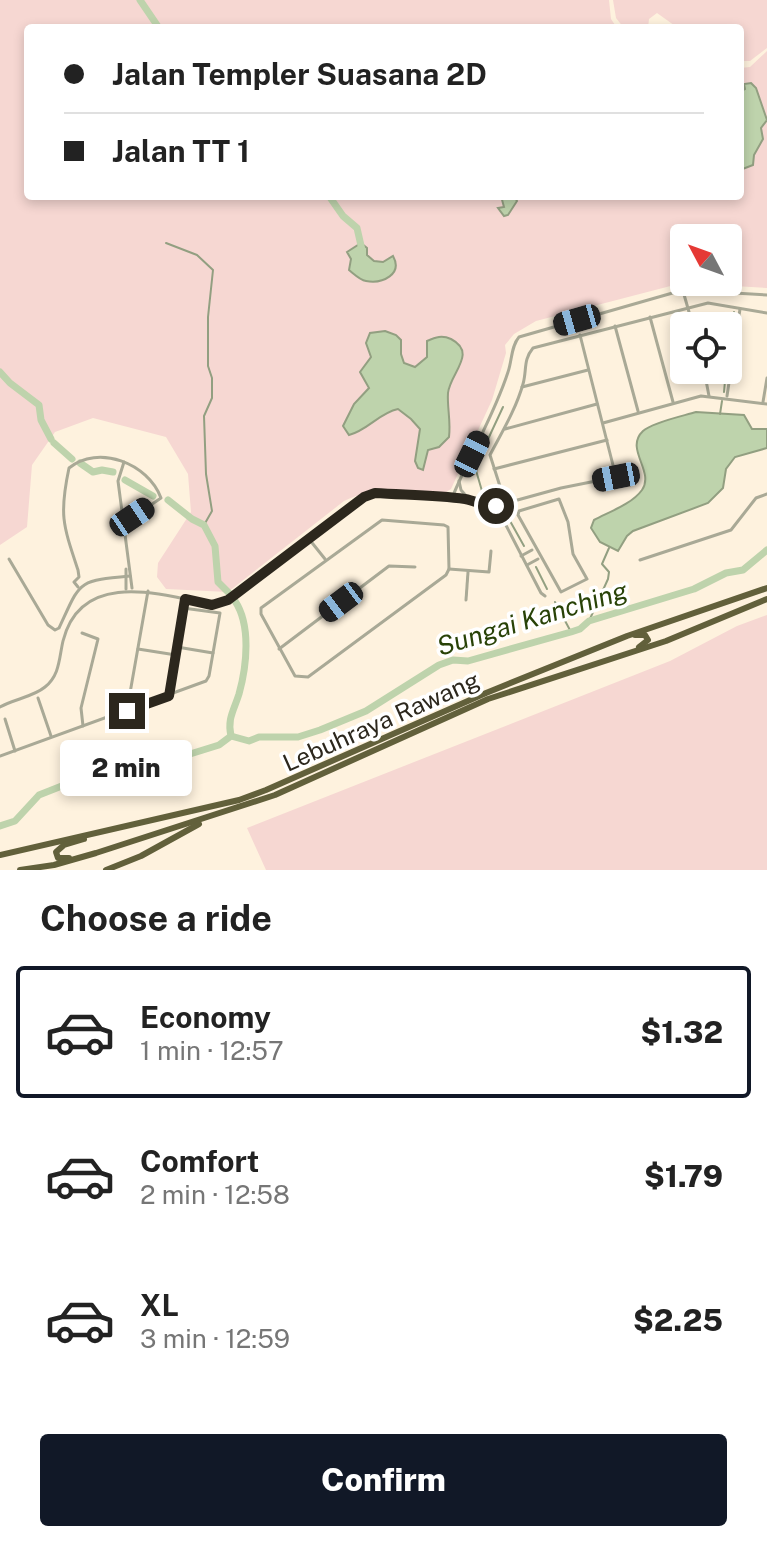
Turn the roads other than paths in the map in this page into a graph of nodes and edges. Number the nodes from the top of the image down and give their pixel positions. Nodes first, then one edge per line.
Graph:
1 (670, 294) edge
2 (742, 294) edge
3 (767, 295) edge
4 (685, 296) edge
5 (688, 306) junction
6 (740, 309) junction
7 (690, 312) edge
8 (767, 313) edge
9 (650, 317) junction
10 (615, 326) junction
11 (580, 335) junction
12 (589, 370) junction
13 (767, 378) edge
14 (707, 384) edge
15 (522, 387) junction
16 (709, 396) junction
17 (727, 397) junction
18 (673, 402) junction
19 (599, 404) junction
20 (765, 404) edge
21 (638, 412) junction
22 (603, 423) junction
23 (505, 429) junction
24 (608, 440) junction
25 (124, 462) junction
26 (494, 469) junction
27 (459, 481) junction
28 (767, 494) edge
29 (452, 498) junction
30 (469, 500) junction
31 (505, 502) junction
32 (496, 506) junction
33 (123, 524) junction
34 (309, 539) junction
35 (491, 551) dead end
36 (521, 556) junction
37 (9, 559) dead end
38 (325, 559) junction
39 (640, 560) dead end
40 (526, 566) junction
41 (415, 567) dead end
42 (449, 569) junction
43 (468, 570) junction
44 (127, 576) junction
45 (79, 577) junction
46 (84, 583) junction
47 (78, 587) junction
48 (767, 588) edge
49 (129, 590) junction
50 (148, 591) junction
51 (560, 592) joint
52 (545, 596) dead end
53 (185, 599) junction
54 (767, 599) edge
55 (466, 600) dead end
56 (183, 608) junction
57 (82, 633) dead end
58 (627, 636) junction
59 (177, 647) junction
60 (138, 649) junction
61 (279, 649) junction
62 (213, 653) junction
63 (628, 654) junction
64 (176, 655) junction
65 (169, 696) junction
66 (38, 698) dead end
67 (0, 707) edge
68 (127, 711) junction
69 (5, 719) dead end
70 (83, 726) junction
71 (51, 737) junction
72 (15, 751) junction
73 (0, 756) edge
74 (217, 815) junction
75 (95, 833) junction
76 (96, 853) junction
77 (0, 855) edge
78 (20, 870) edge
79 (106, 870) edge

1 - 27 street
2 - 3 street
4 - 5 street
5 - 6 street
5 - 7 street
5 - 9 street
6 - 8 street
6 - 17 street
9 - 10 street
9 - 18 street
10 - 11 street
10 - 21 street
11 - 12 street
11 - 15 street
12 - 15 street
12 - 19 street
13 - 20 street
14 - 16 street
15 - 23 street
16 - 17 street
16 - 18 street
17 - 20 street
18 - 21 street
19 - 22 street
19 - 23 street
21 - 22 street
22 - 24 street
23 - 26 street
24 - 26 street
24 - 31 street
25 - 33 street
25 - 33 street
25 - 45 street
26 - 31 street
27 - 29 street
27 - 30 street
28 - 39 street
29 - 30 street
29 - 34 street
30 - 32 street
31 - 32 street
32 - 36 street
33 - 44 street
34 - 38 street
34 - 53 street
35 - 43 street
36 - 40 street
36 - 40 street
37 - 47 street
38 - 42 street
38 - 61 street
40 - 52 street
41 - 61 street
42 - 43 street
42 - 61 street
43 - 55 street
44 - 46 street
44 - 49 street
45 - 46 street
45 - 47 street
46 - 47 street
48 - 58 highway, Lebuhraya Rawang
49 - 50 street
49 - 67 street
50 - 53 street
50 - 60 street
51 - 51 street
53 - 56 street
54 - 63 highway, Lebuhraya Rawang
56 - 59 street
56 - 62 street
57 - 70 street
58 - 63 highway
58 - 75 highway, Lebuhraya Rawang
59 - 62 street
59 - 64 street
60 - 64 street
60 - 68 street
62 - 65 street
63 - 74 highway, Lebuhraya Rawang
64 - 65 street
65 - 68 street
66 - 71 street
68 - 70 street
69 - 72 street
70 - 71 street
71 - 72 street
72 - 73 street
74 - 76 highway, Lebuhraya Rawang
74 - 79 highway
75 - 76 highway
75 - 77 highway, Lebuhraya Rawang
76 - 78 highway, Lebuhraya Rawang

